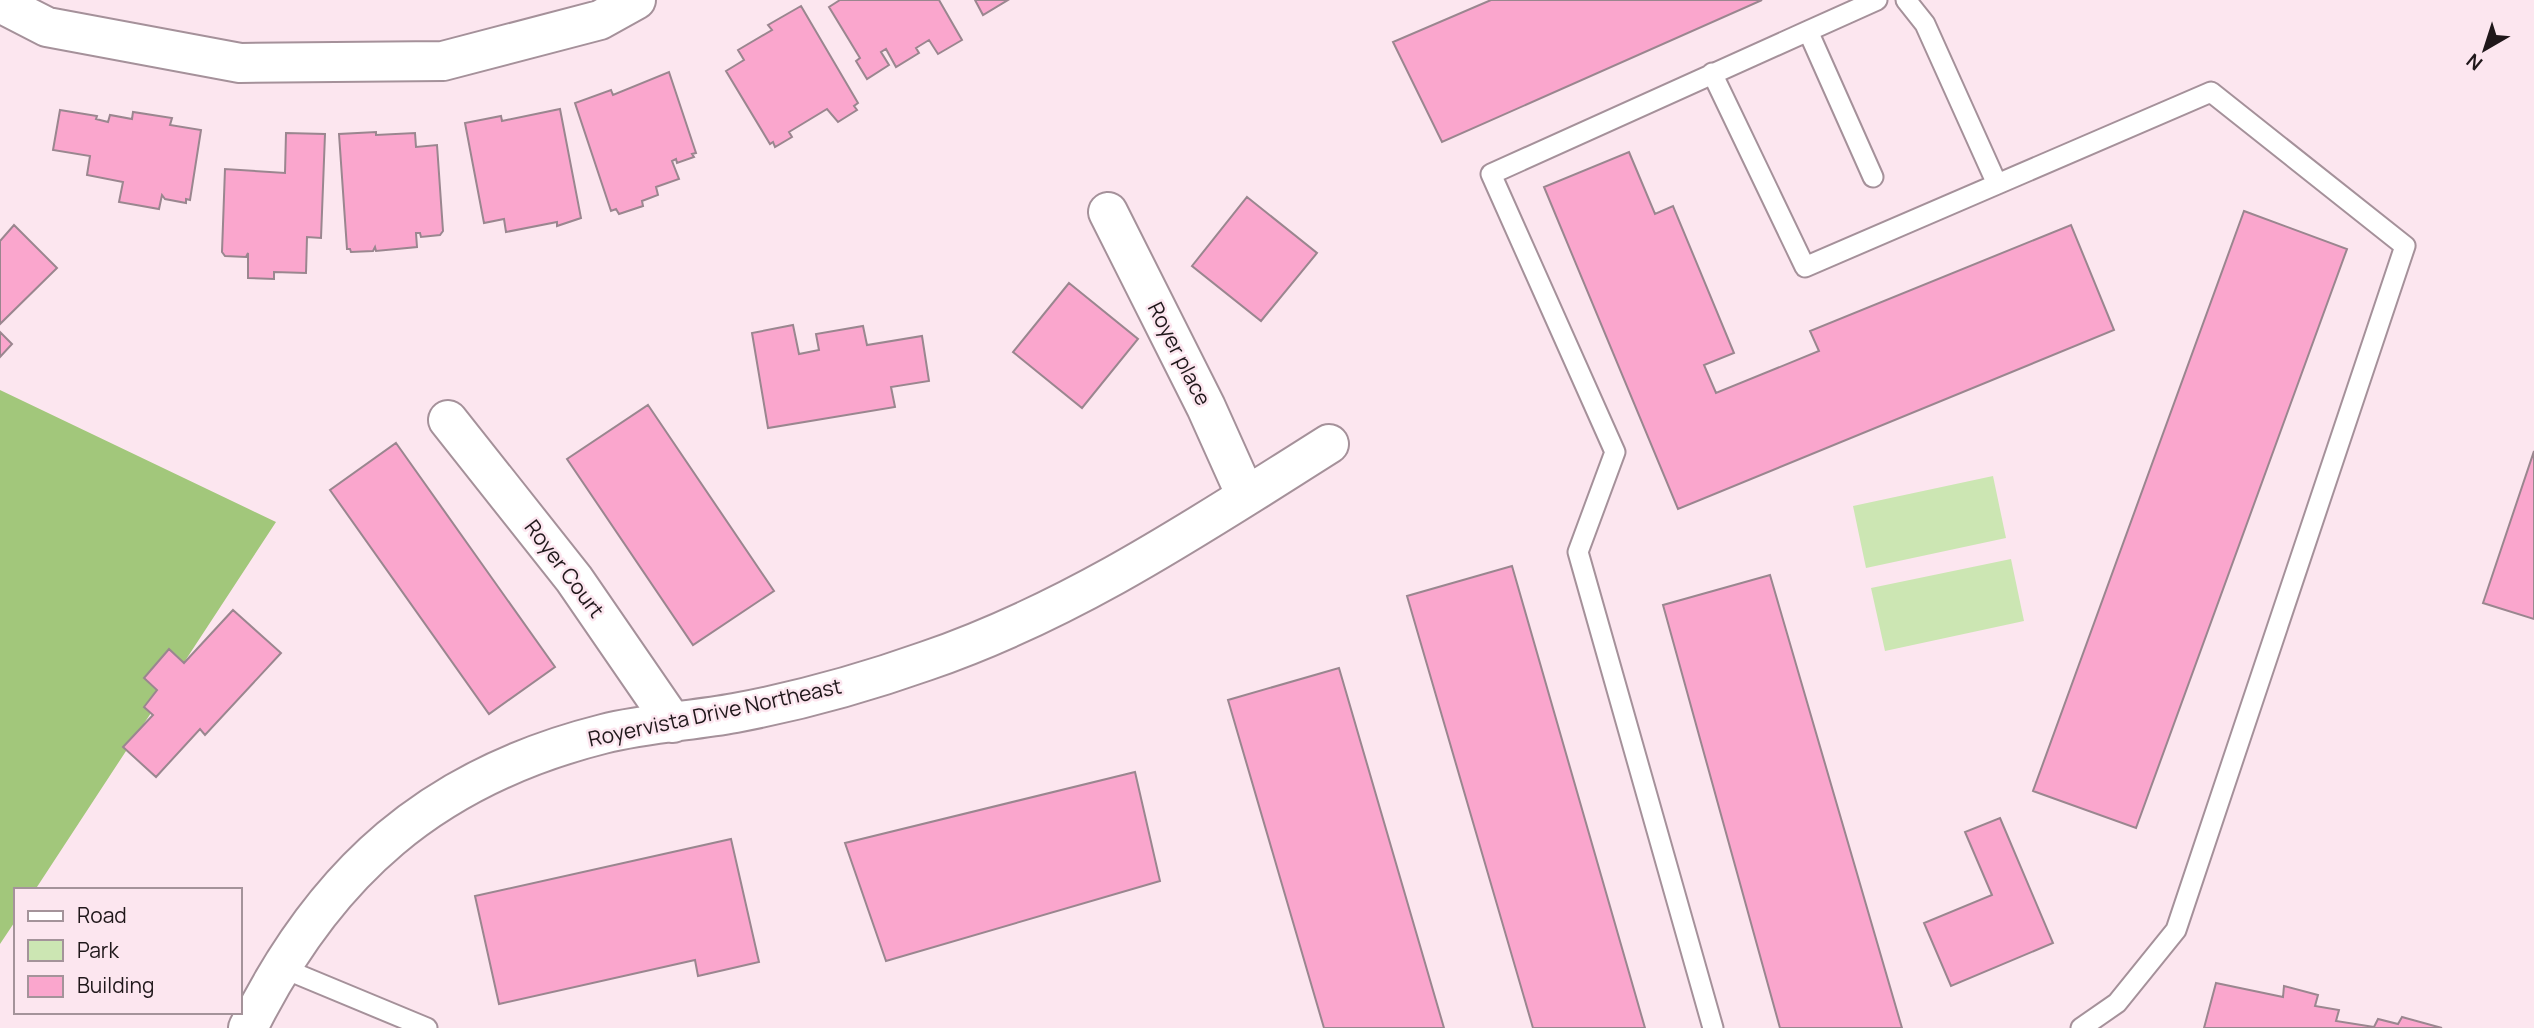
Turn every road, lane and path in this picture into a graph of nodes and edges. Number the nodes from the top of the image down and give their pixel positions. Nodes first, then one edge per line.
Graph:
1 (636, 0) edge
2 (1877, 0) edge
3 (1906, 0) edge
4 (0, 3) edge
5 (1808, 31) junction
6 (1712, 74) junction
7 (1873, 177) dead end
8 (1997, 184) junction
9 (1108, 212) dead end
10 (448, 420) dead end
11 (1329, 444) dead end
12 (1246, 496) junction
13 (673, 723) junction
14 (280, 967) junction
15 (248, 1028) edge
16 (427, 1028) edge
17 (1713, 1028) edge
18 (2081, 1028) edge

1 - 4 street
2 - 5 lane
3 - 8 lane
5 - 6 lane
5 - 7 lane
6 - 8 lane
6 - 17 lane
8 - 18 lane
9 - 12 street, Royer place
10 - 13 street, Royer Court
11 - 12 street, Royervista Drive Northeast
12 - 13 street, Royervista Drive Northeast
13 - 14 street, Royervista Drive Northeast
14 - 15 street, Royervista Drive Northeast
14 - 16 lane

